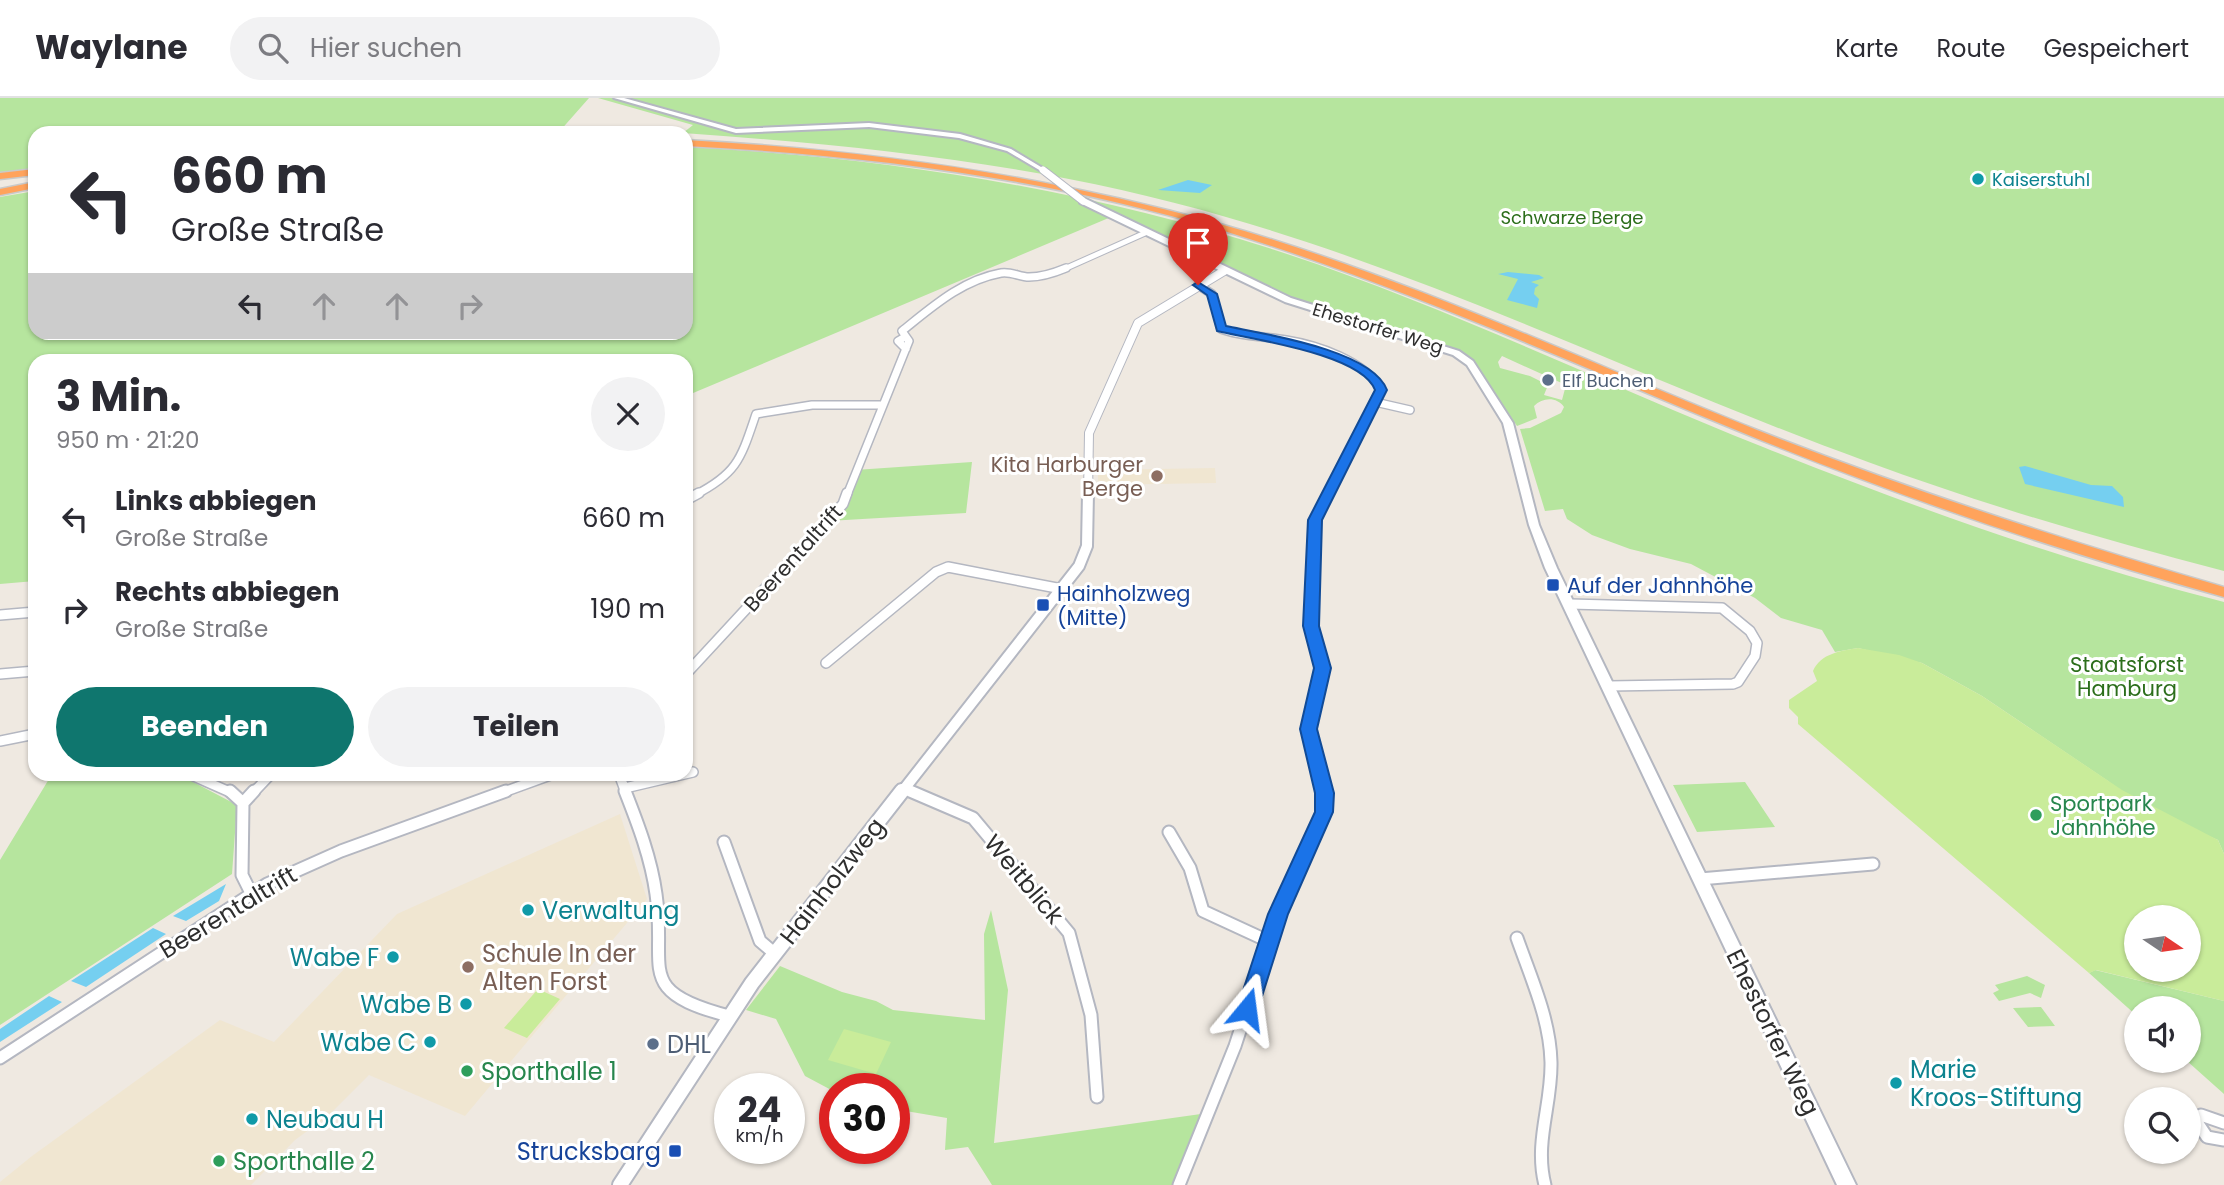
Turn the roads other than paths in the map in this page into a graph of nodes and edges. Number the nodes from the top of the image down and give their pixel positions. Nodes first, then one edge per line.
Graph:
1 (617, 98) edge
2 (693, 138) edge
3 (693, 143) edge
4 (28, 177) edge
5 (0, 180) edge
6 (28, 187) edge
7 (0, 192) edge
8 (1145, 233) junction
9 (1224, 271) junction
10 (1198, 285) junction
11 (1375, 402) junction
12 (883, 404) junction
13 (1410, 410) dead end
14 (693, 496) edge
15 (2224, 581) edge
16 (1062, 589) junction
17 (2224, 592) edge
18 (1570, 604) junction
19 (28, 613) edge
20 (0, 615) edge
21 (826, 663) dead end
22 (693, 666) edge
23 (28, 672) edge
24 (0, 674) edge
25 (1609, 686) junction
26 (28, 735) edge
27 (0, 740) edge
28 (206, 781) edge
29 (264, 781) edge
30 (533, 781) edge
31 (622, 781) edge
32 (655, 781) edge
33 (625, 788) junction
34 (905, 789) junction
35 (243, 803) junction
36 (1169, 831) dead end
37 (724, 842) dead end
38 (1873, 864) dead end
39 (1700, 879) junction
40 (251, 893) junction
41 (1517, 937) dead end
42 (1268, 941) junction
43 (774, 953) junction
44 (729, 1016) junction
45 (0, 1058) edge
46 (1097, 1097) dead end
47 (2224, 1123) edge
48 (2224, 1140) edge
49 (620, 1185) edge
50 (1180, 1185) edge
51 (1545, 1185) edge
52 (1847, 1185) edge

1 - 8 main road, Ehestorfer Weg, bridge
2 - 15 highway
3 - 17 highway
4 - 5 highway
6 - 7 highway
8 - 9 main road, Ehestorfer Weg
8 - 12 street, Beerentaltrift
9 - 10 street, Hainholzweg
9 - 18 main road, Ehestorfer Weg
10 - 11 street
10 - 16 street, Hainholzweg
11 - 13 street
11 - 42 street
12 - 14 street
12 - 22 street, Beerentaltrift
16 - 21 street
16 - 34 street, Hainholzweg
18 - 25 main road, Ehestorfer Weg
18 - 25 street
19 - 20 street
23 - 24 street
25 - 39 main road, Ehestorfer Weg
26 - 27 street
28 - 35 street
29 - 35 street
30 - 40 street, Beerentaltrift
31 - 33 street
32 - 33 street
33 - 44 street
34 - 43 street, Hainholzweg
34 - 46 street, Weitblick
35 - 40 street
36 - 42 street
37 - 43 street
38 - 39 street
39 - 52 main road, Ehestorfer Weg
40 - 45 street, Beerentaltrift
41 - 51 street
42 - 50 street
43 - 44 street, Hainholzweg
44 - 49 street, Hainholzweg
47 - 48 street

